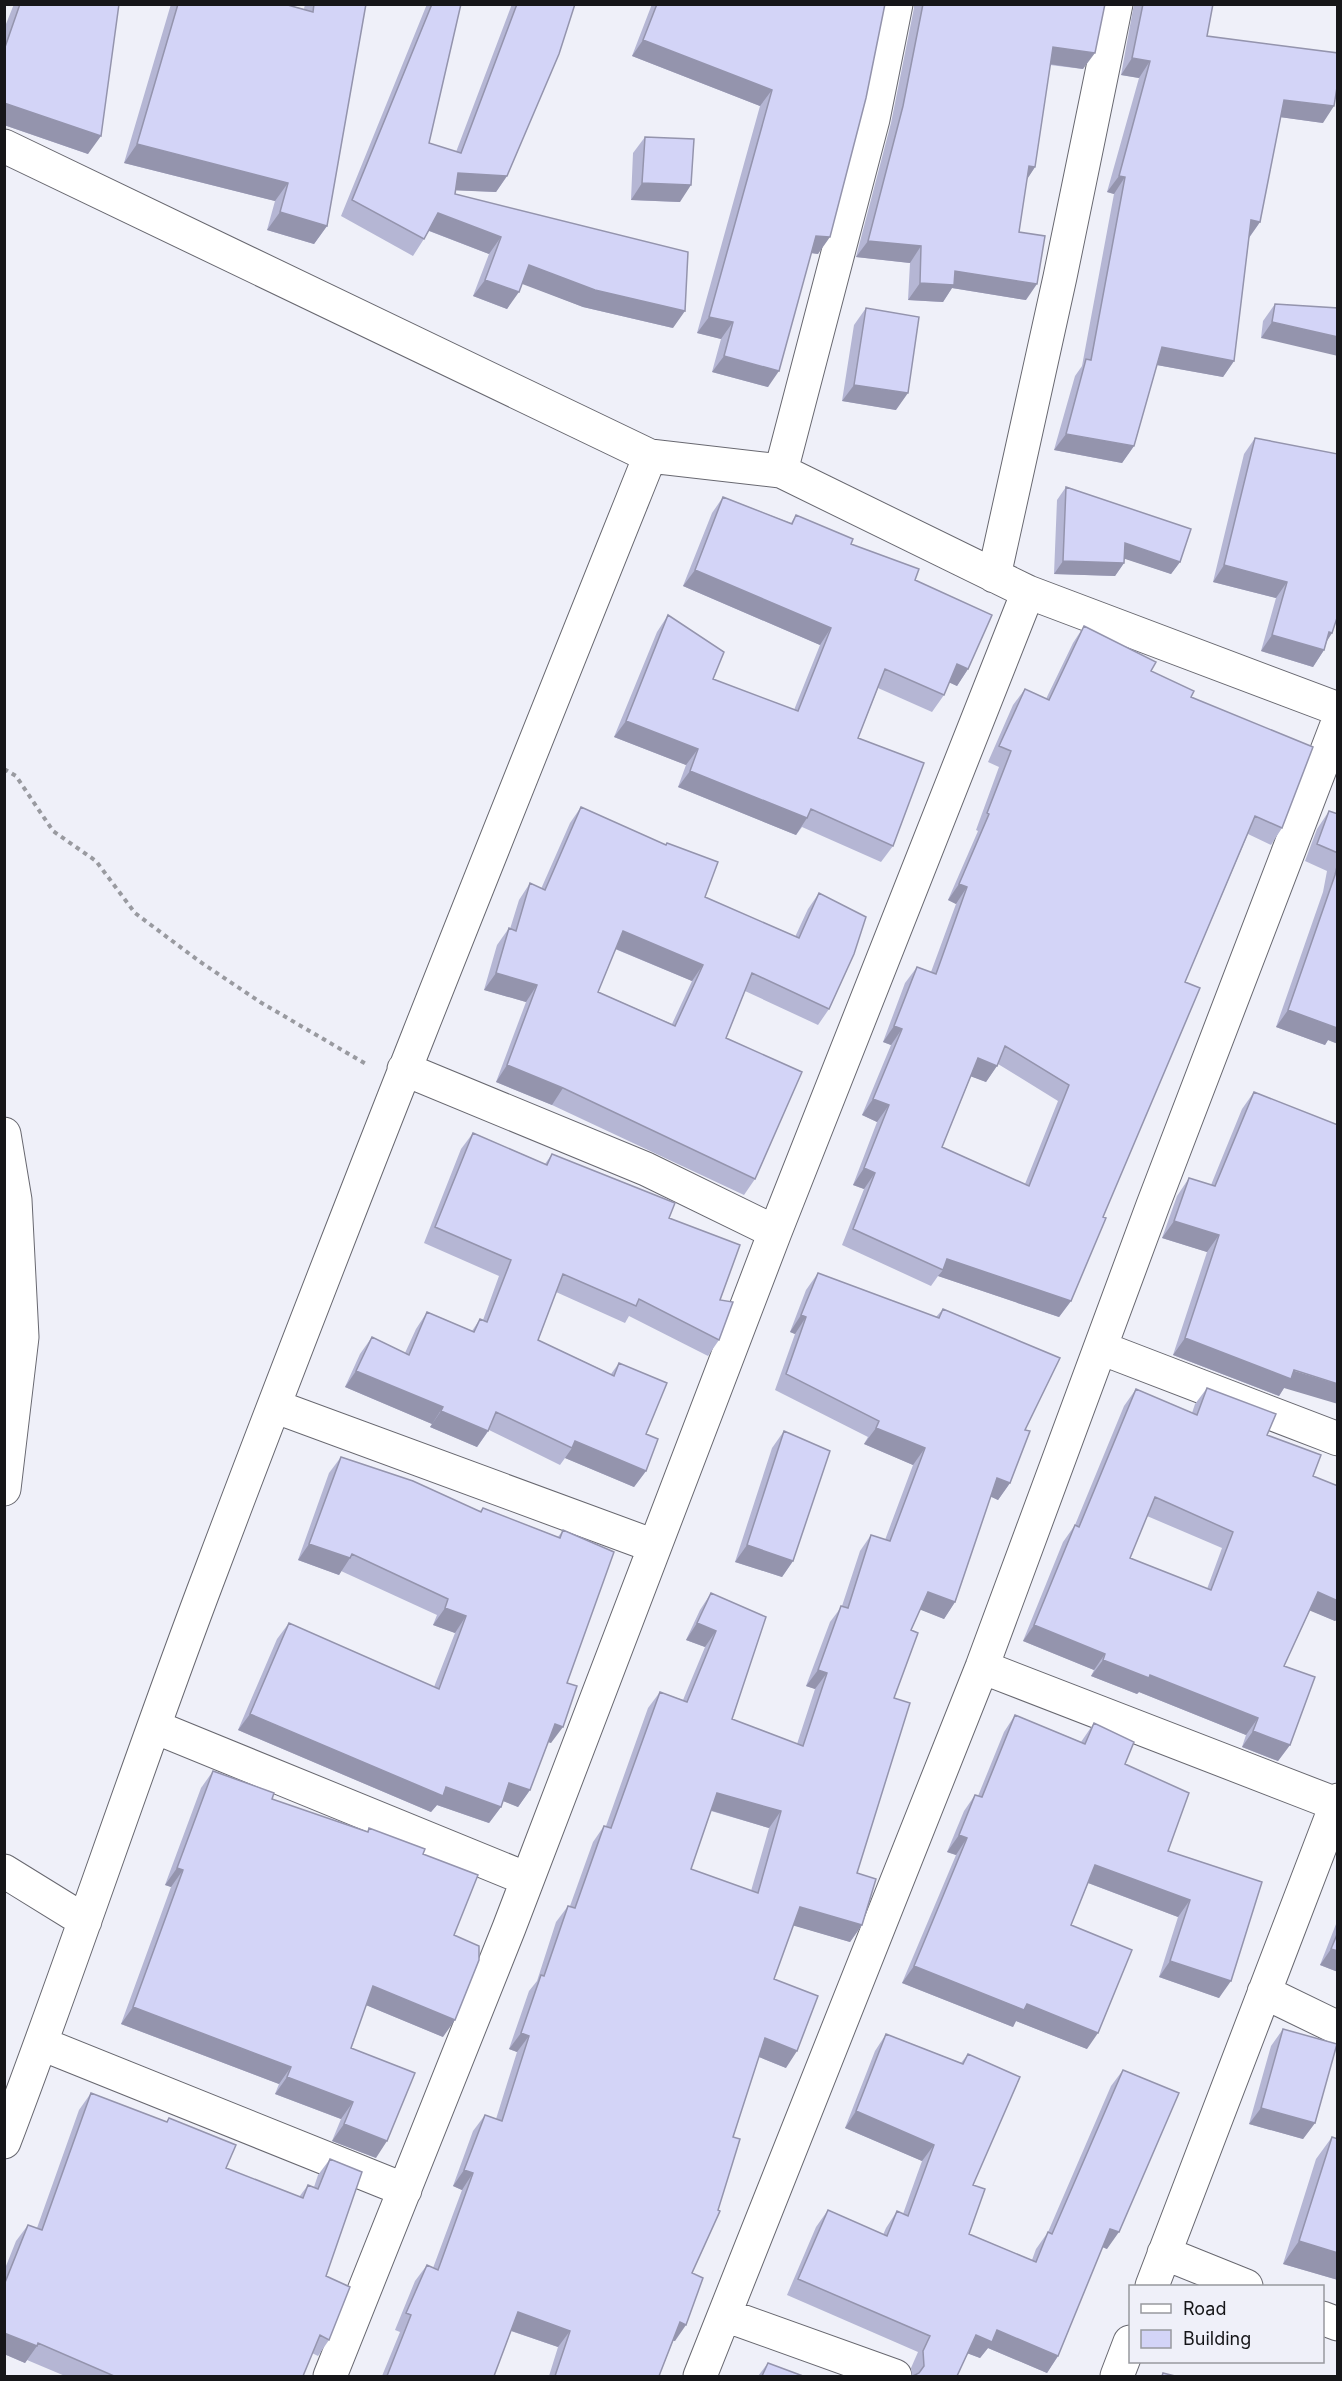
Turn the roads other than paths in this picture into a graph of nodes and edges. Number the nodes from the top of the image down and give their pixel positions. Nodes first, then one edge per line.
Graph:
1 (896, 4) edge
2 (1116, 4) edge
3 (4, 146) edge
4 (650, 456) junction
5 (781, 471) junction
6 (994, 576) junction
7 (1028, 592) junction
8 (1338, 709) edge
9 (1338, 722) edge
10 (401, 1076) junction
11 (4, 1134) edge
12 (775, 1232) junction
13 (1101, 1348) junction
14 (274, 1406) junction
15 (1338, 1439) edge
16 (4, 1489) edge
17 (654, 1546) junction
18 (982, 1667) junction
19 (155, 1727) junction
20 (1337, 1802) edge
21 (4, 1871) edge
22 (527, 1880) junction
23 (85, 1921) junction
24 (1264, 1992) junction
25 (1338, 2028) edge
26 (42, 2044) junction
27 (4, 2142) edge
28 (405, 2190) junction
29 (1164, 2253) junction
30 (1152, 2285) edge
31 (1244, 2285) edge
32 (725, 2315) junction
33 (1324, 2318) edge
34 (1338, 2324) edge
35 (1129, 2347) edge
36 (330, 2376) edge
37 (700, 2376) edge
38 (895, 2376) edge
39 (1118, 2376) edge

1 - 5 street
2 - 6 street
3 - 4 street
4 - 5 street
4 - 10 street
5 - 6 street
6 - 7 street
7 - 8 street
7 - 12 street
9 - 13 street
10 - 12 street
10 - 14 street
11 - 16 street
12 - 17 street
13 - 15 street
13 - 18 street
14 - 17 street
14 - 19 street
17 - 22 street
18 - 20 street
18 - 32 street
19 - 22 street
19 - 23 street
20 - 24 street
21 - 23 street
22 - 28 street
23 - 26 street
24 - 25 street
24 - 29 street
26 - 27 street
26 - 28 street
28 - 36 street
29 - 30 street
29 - 31 street
32 - 37 street
32 - 38 street
33 - 34 street
35 - 39 street

